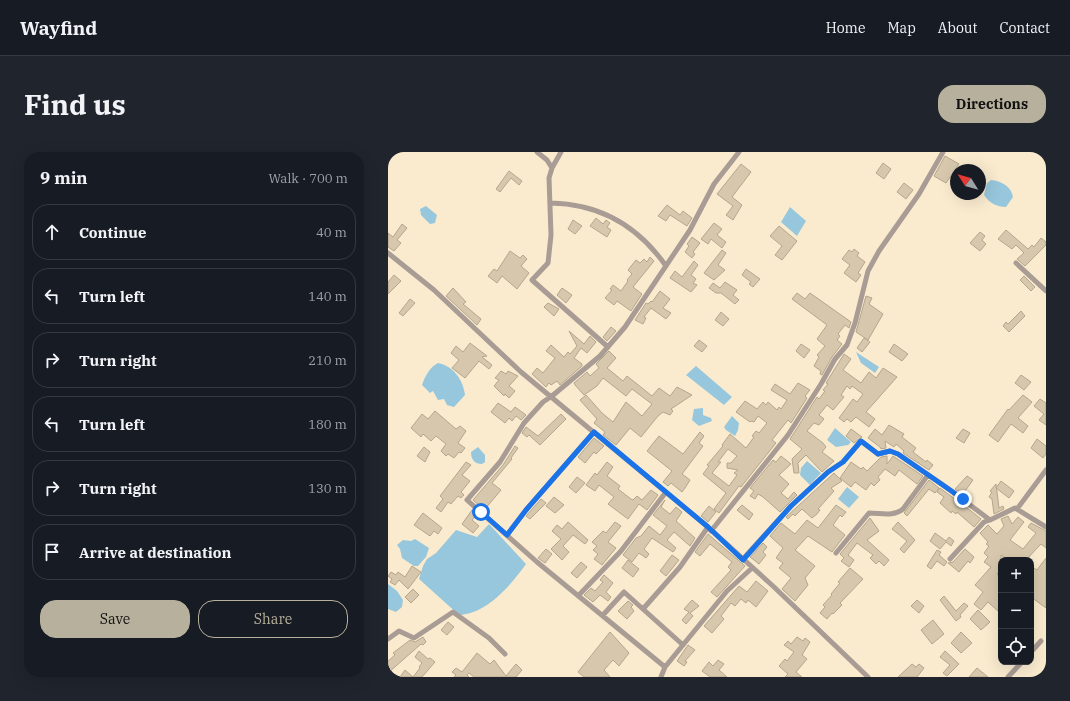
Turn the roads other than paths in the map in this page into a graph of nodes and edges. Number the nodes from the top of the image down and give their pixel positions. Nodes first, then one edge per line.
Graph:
1 (537, 152) edge
2 (561, 152) edge
3 (739, 152) edge
4 (943, 152) edge
5 (552, 168) junction
6 (551, 203) junction
7 (388, 254) edge
8 (1016, 263) dead end
9 (666, 266) junction
10 (1046, 291) edge
11 (608, 347) junction
12 (552, 396) junction
13 (594, 432) junction
14 (1046, 470) edge
15 (928, 475) junction
16 (666, 492) junction
17 (1017, 509) junction
18 (990, 520) junction
19 (1046, 527) edge
20 (709, 529) junction
21 (507, 535) junction
22 (836, 553) dead end
23 (950, 559) dead end
24 (743, 560) junction
25 (752, 568) junction
26 (579, 595) junction
27 (643, 609) junction
28 (603, 615) junction
29 (388, 639) edge
30 (1041, 641) dead end
31 (683, 645) junction
32 (1034, 649) edge
33 (505, 654) dead end
34 (1019, 665) edge
35 (665, 667) junction
36 (661, 677) edge
37 (868, 677) edge
38 (1008, 677) edge

1 - 5 street
2 - 5 street
3 - 9 street
4 - 20 street
5 - 6 street
6 - 9 street
6 - 11 street
7 - 12 street
8 - 10 street
9 - 11 street
11 - 12 street
12 - 13 street
12 - 21 street
13 - 16 street
13 - 21 street
14 - 17 street
15 - 18 street
15 - 22 street
15 - 24 street
16 - 20 street
16 - 26 street
17 - 18 street
17 - 19 street
18 - 23 street
20 - 24 street
20 - 27 street
21 - 26 street
24 - 25 street
25 - 31 street
25 - 37 street
26 - 28 street
27 - 28 street
27 - 31 street
28 - 35 street
29 - 33 street
30 - 32 street
31 - 35 street
34 - 38 street
35 - 36 street

